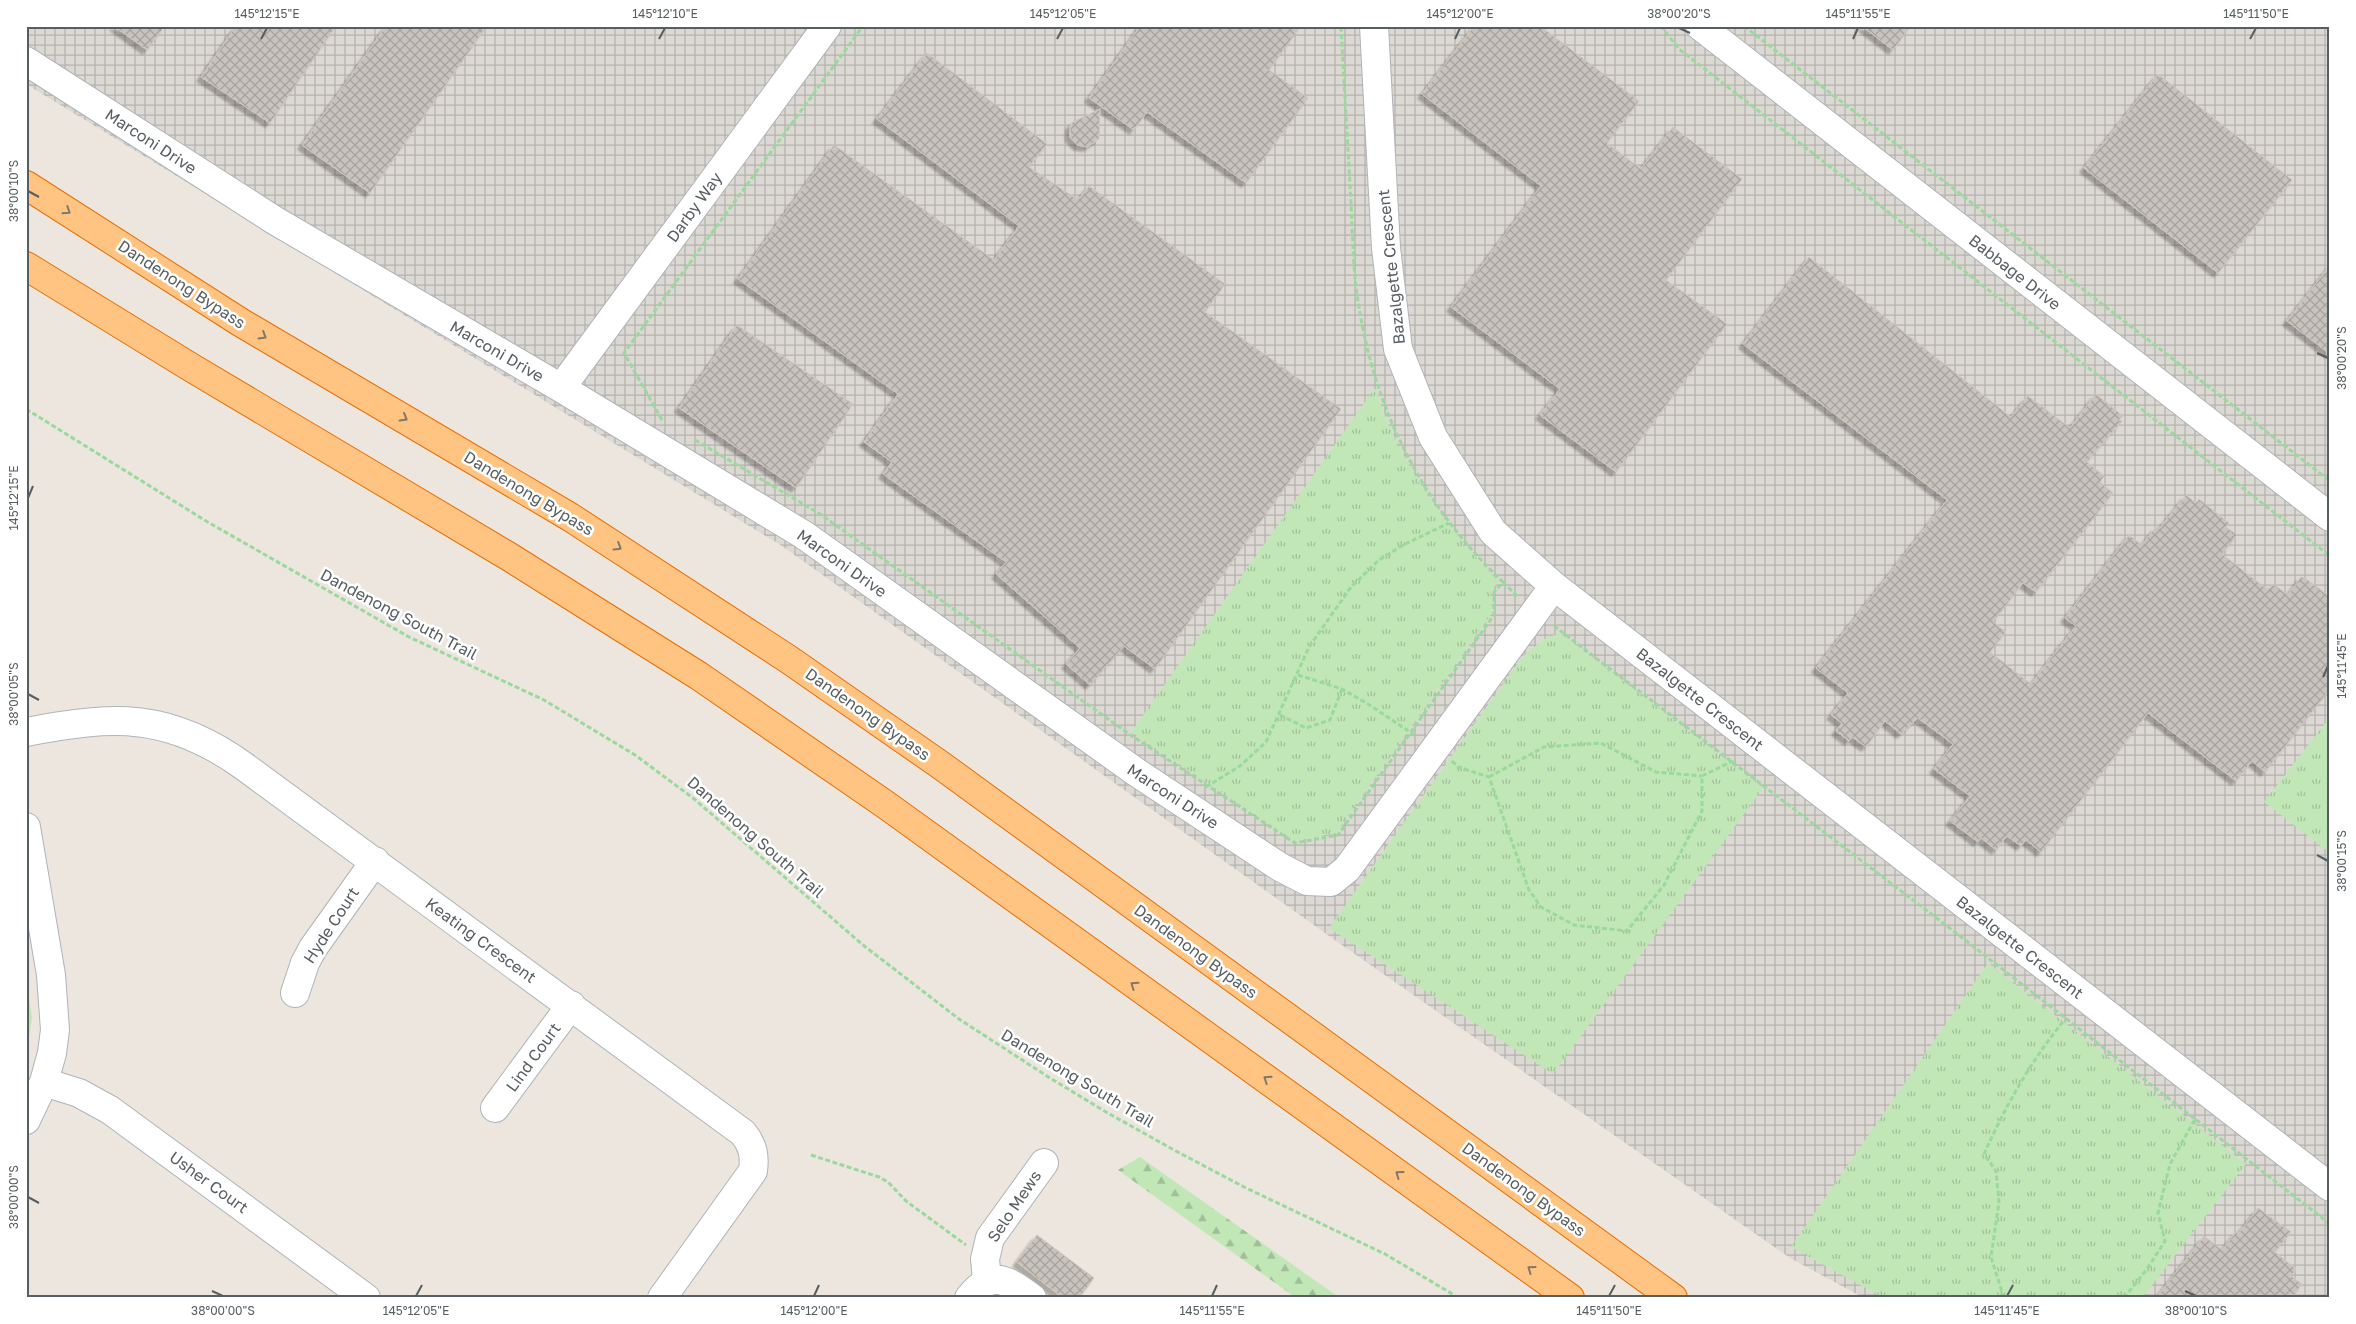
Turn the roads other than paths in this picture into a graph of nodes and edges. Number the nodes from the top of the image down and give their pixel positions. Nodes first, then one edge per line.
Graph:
1 (826, 26) edge
2 (1374, 26) edge
3 (1700, 26) edge
4 (26, 61) edge
5 (26, 185) edge
6 (26, 266) edge
7 (561, 388) junction
8 (2330, 518) edge
9 (1554, 586) junction
10 (26, 732) edge
11 (26, 826) edge
12 (375, 861) junction
13 (295, 992) dead end
14 (571, 1005) junction
15 (44, 1082) junction
16 (495, 1108) dead end
17 (26, 1120) edge
18 (1044, 1163) dead end
19 (2330, 1187) edge
20 (980, 1279) edge
21 (366, 1298) edge
22 (662, 1298) edge
23 (1032, 1298) edge
24 (1570, 1298) edge
25 (1673, 1298) edge

1 - 7 street, Darby Way
2 - 9 street, Bazalgette Crescent
3 - 8 street, Babbage Drive
4 - 7 street, Marconi Drive
5 -> 25 highway, Dandenong Bypass
24 -> 6 highway
7 - 9 street, Marconi Drive
9 - 19 street, Bazalgette Crescent
10 - 12 street, Keating Crescent
11 - 15 street
12 - 13 street, Hyde Court
12 - 14 street, Keating Crescent
14 - 16 street, Lind Court
14 - 22 street, Keating Crescent
15 - 17 street
15 - 21 street, Usher Court
18 - 20 street, Selo Mews
20 - 23 street

